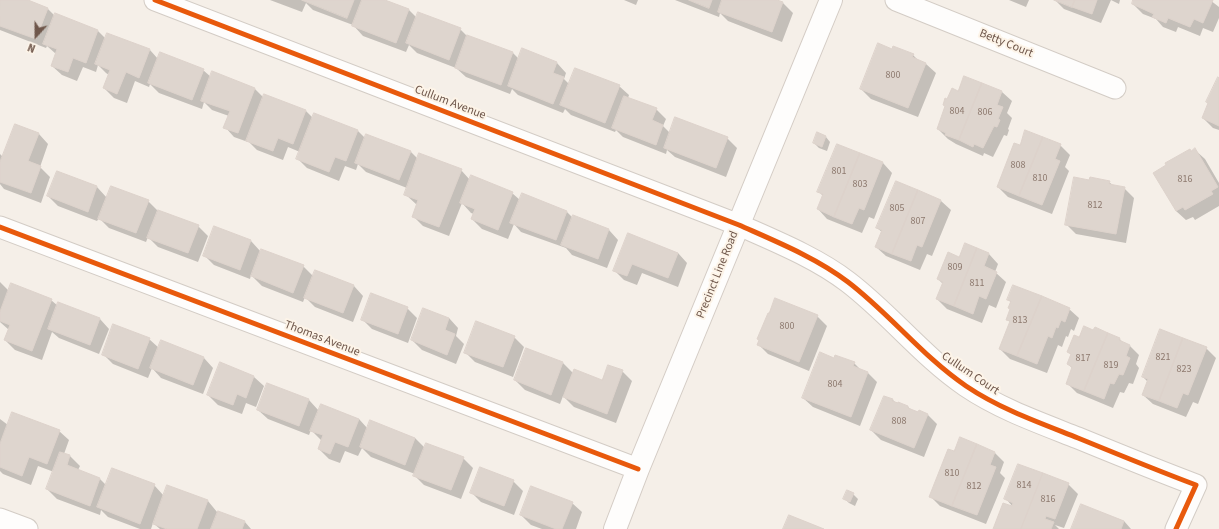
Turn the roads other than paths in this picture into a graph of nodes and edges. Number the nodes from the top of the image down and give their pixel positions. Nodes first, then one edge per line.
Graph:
1 (155, 0) edge
2 (831, 0) edge
3 (896, 0) edge
4 (1115, 88) dead end
5 (739, 225) junction
6 (0, 227) edge
7 (638, 469) junction
8 (0, 519) edge
9 (27, 529) edge
10 (614, 529) edge
11 (1176, 529) edge

1 - 5 street, Cullum Avenue
2 - 5 main road, Precinct Line Road
3 - 4 street, Betty Court
5 - 7 main road, Precinct Line Road
5 - 11 street, Cullum Court
6 - 7 street, Thomas Avenue
7 - 10 main road, Precinct Line Road
8 - 9 street

